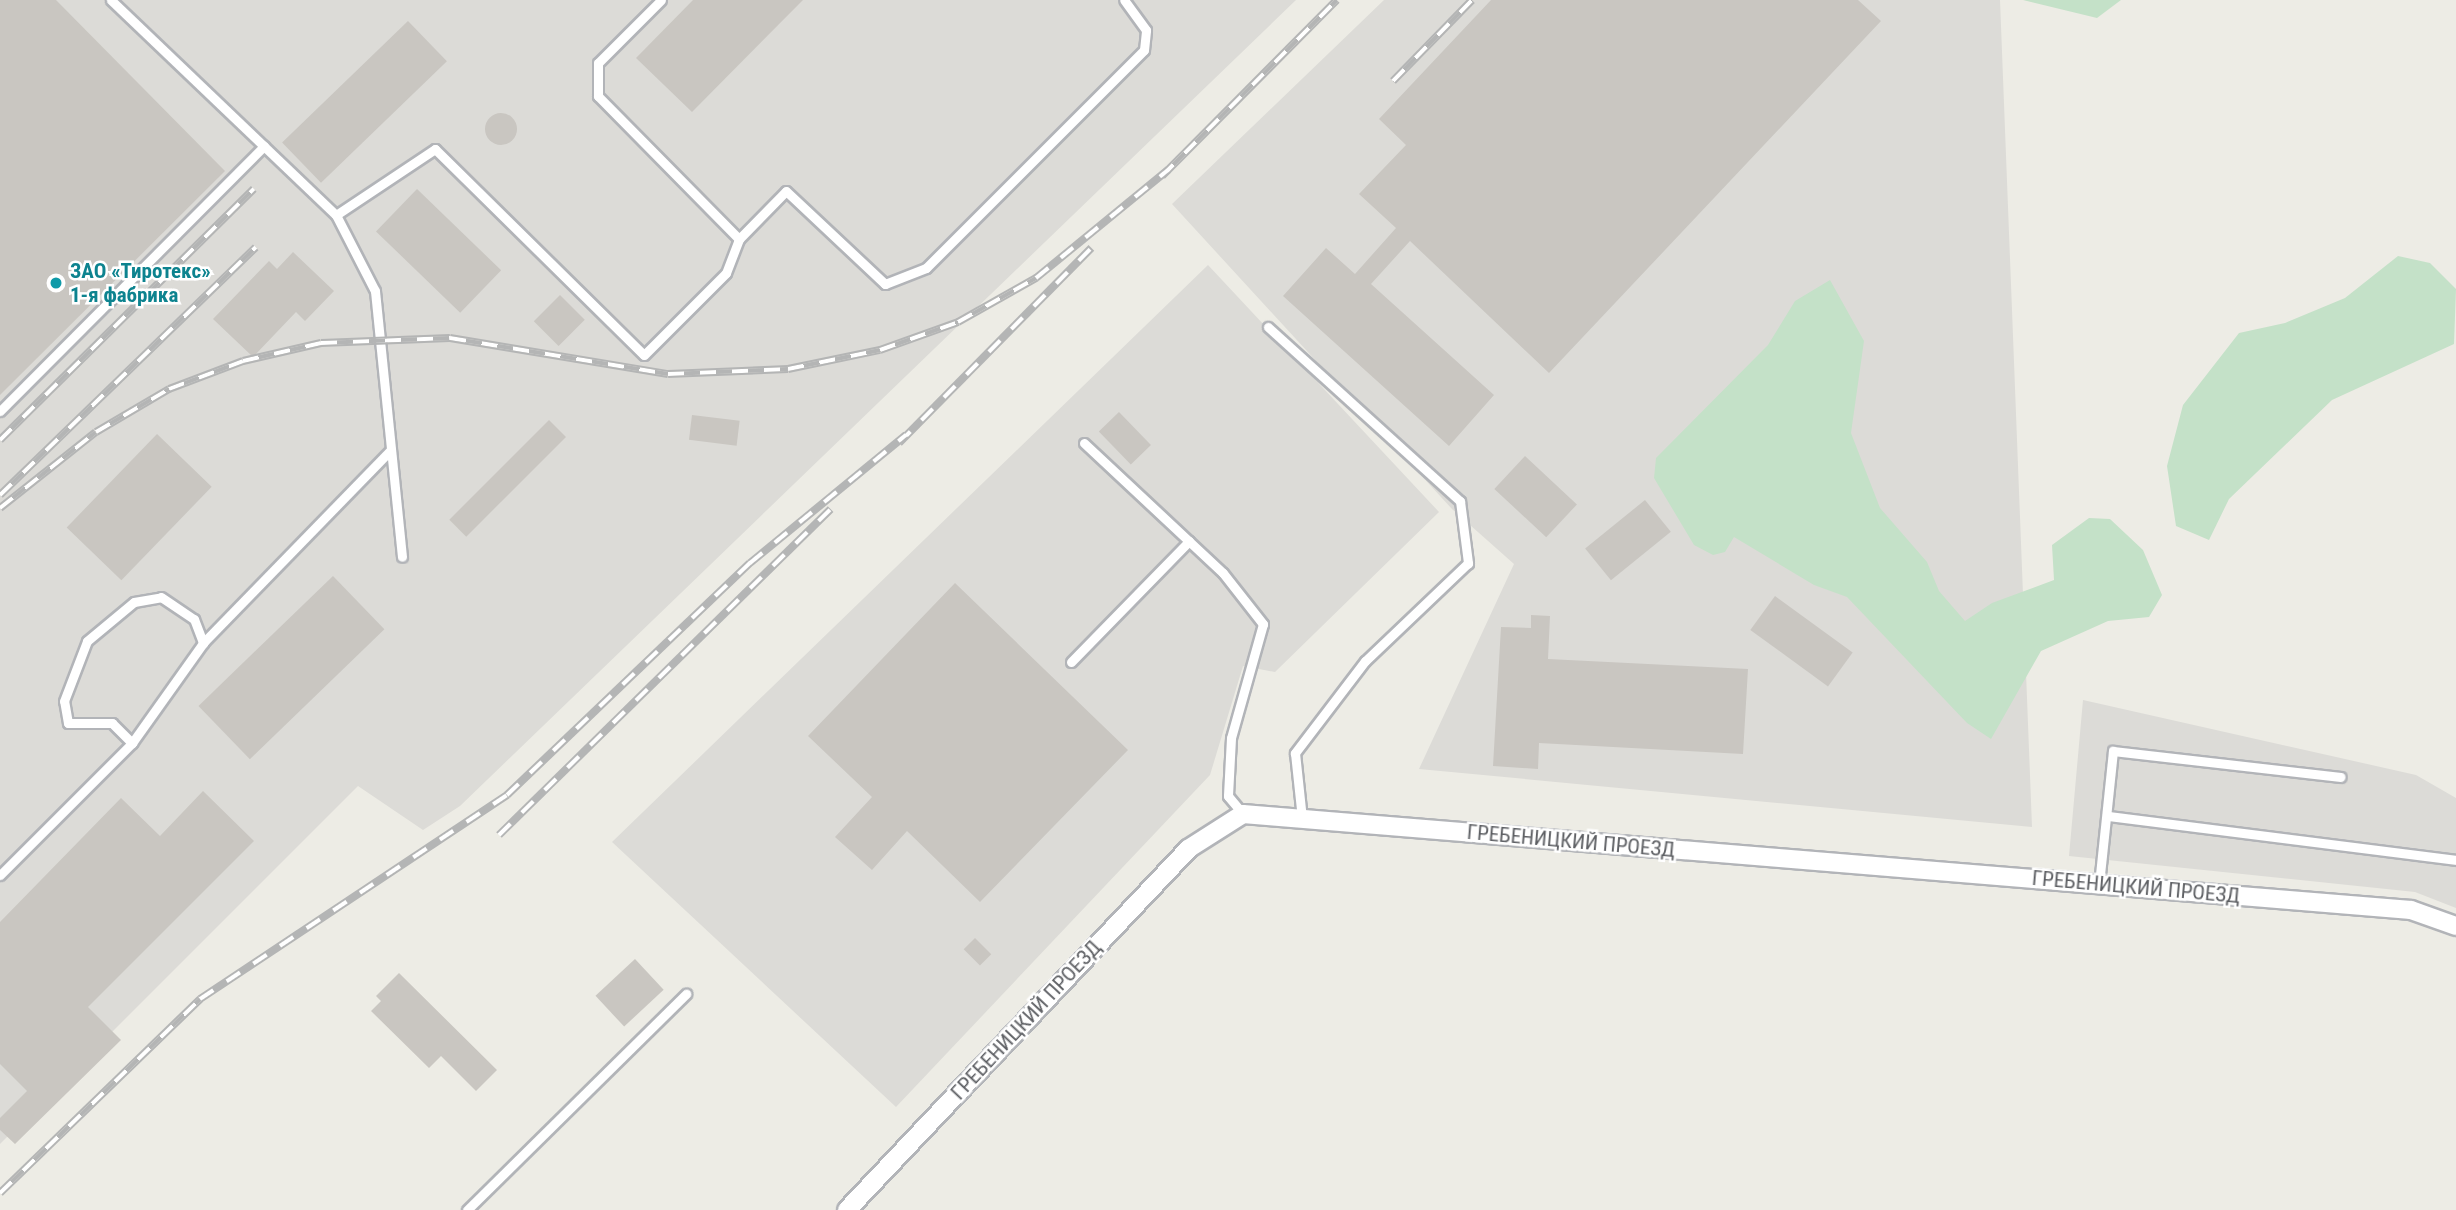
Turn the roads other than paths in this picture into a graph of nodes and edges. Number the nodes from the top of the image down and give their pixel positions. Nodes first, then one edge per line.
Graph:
1 (111, 0) edge
2 (661, 0) edge
3 (1124, 0) edge
4 (264, 146) junction
5 (336, 215) junction
6 (739, 239) junction
7 (1268, 327) dead end
8 (0, 411) edge
9 (1084, 443) dead end
10 (390, 451) junction
11 (1189, 541) junction
12 (402, 557) dead end
13 (203, 643) junction
14 (1071, 662) dead end
15 (132, 743) junction
16 (2341, 777) dead end
17 (1243, 814) junction
18 (2109, 816) junction
19 (1302, 819) junction
20 (2456, 860) edge
21 (0, 875) edge
22 (2099, 884) junction
23 (2456, 926) edge
24 (686, 994) dead end
25 (467, 1210) edge
26 (847, 1210) edge

1 - 4 lane
2 - 6 lane
3 - 6 lane
4 - 5 lane
4 - 8 lane
5 - 6 lane
5 - 10 lane
7 - 19 lane
9 - 11 lane
10 - 12 lane
10 - 13 lane
11 - 14 lane
11 - 17 lane
13 - 15 lane
13 - 15 lane
15 - 21 lane
16 - 18 lane
17 - 19 street, ГРЕБЕНИЦКИЙ ПРОЕЗД
17 - 26 street, ГРЕБЕНИЦКИЙ ПРОЕЗД
18 - 20 lane
18 - 22 lane
19 - 22 street, ГРЕБЕНИЦКИЙ ПРОЕЗД
22 - 23 street, ГРЕБЕНИЦКИЙ ПРОЕЗД
24 - 25 lane

